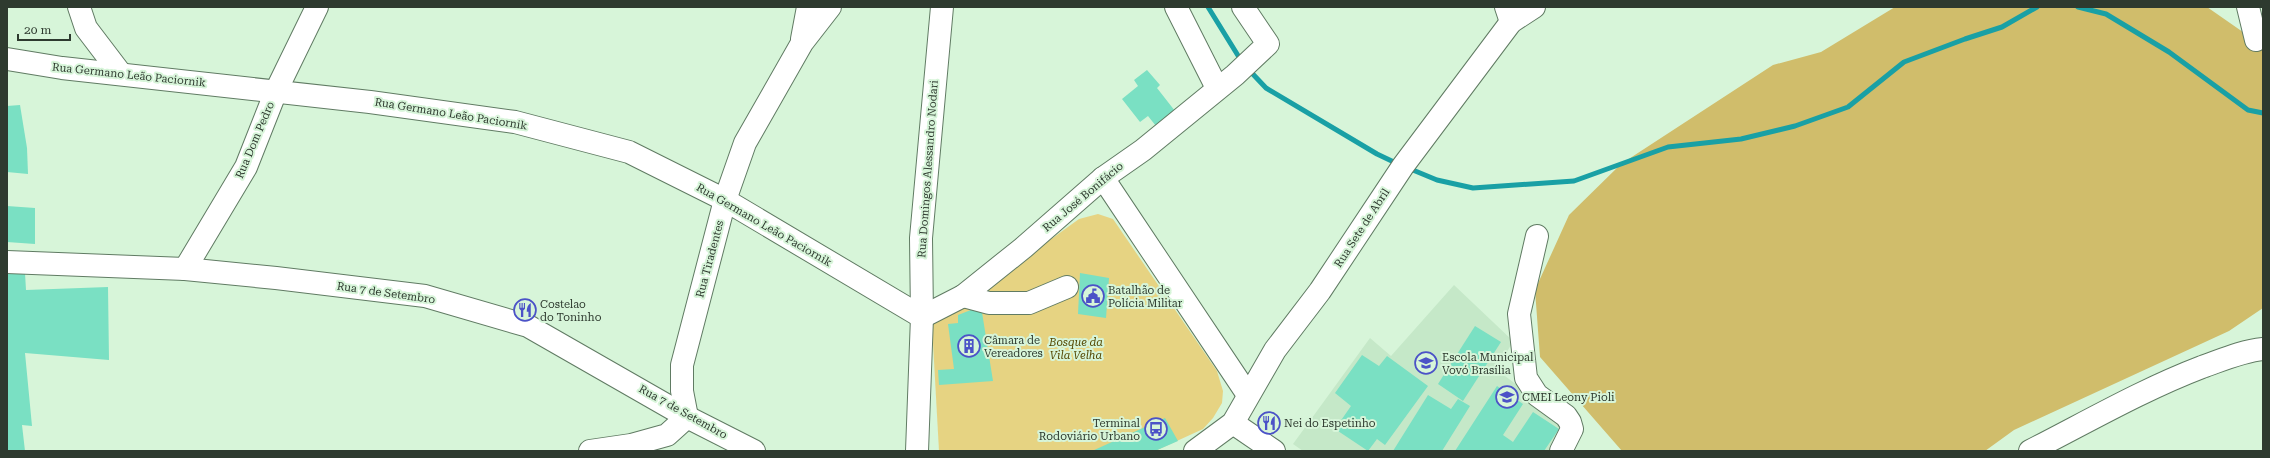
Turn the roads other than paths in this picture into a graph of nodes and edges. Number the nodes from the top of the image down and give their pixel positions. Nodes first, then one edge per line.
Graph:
1 (79, 7) edge
2 (317, 7) edge
3 (808, 7) edge
4 (830, 7) edge
5 (942, 7) edge
6 (1176, 7) edge
7 (1534, 7) edge
8 (2248, 7) edge
9 (1253, 12) edge
10 (1508, 14) edge
11 (2256, 40) dead end
12 (802, 42) junction
13 (7, 59) edge
14 (120, 74) junction
15 (1217, 88) junction
16 (276, 91) junction
17 (1103, 178) junction
18 (725, 200) junction
19 (1537, 236) dead end
20 (7, 262) edge
21 (186, 269) junction
22 (1067, 288) dead end
23 (963, 296) junction
24 (922, 317) junction
25 (2263, 349) edge
26 (1248, 395) junction
27 (687, 416) junction
28 (1233, 422) junction
29 (590, 451) edge
30 (754, 451) edge
31 (917, 451) edge
32 (1195, 451) edge
33 (1274, 451) edge
34 (1561, 451) edge
35 (2030, 451) edge

1 - 14 street
2 - 16 street, Rua Dom Pedro
3 - 12 street
4 - 12 street, Rua Tiradentes
5 - 24 street, Rua Domingos Alessandro Nodari
6 - 15 street
7 - 10 street, Rua Sete de Abril
8 - 11 street
9 - 15 street, Rua José Bonifácio
10 - 26 street, Rua Sete de Abril
12 - 18 street, Rua Tiradentes
13 - 14 street, Rua Germano Leão Paciornik
14 - 16 street, Rua Germano Leão Paciornik
15 - 17 street, Rua José Bonifácio
16 - 18 street, Rua Germano Leão Paciornik
16 - 21 street, Rua Dom Pedro
17 - 23 street, Rua José Bonifácio
17 - 26 street
18 - 24 street, Rua Germano Leão Paciornik
18 - 27 street, Rua Tiradentes
19 - 34 street
20 - 21 street, Rua 7 de Setembro
21 - 27 street, Rua 7 de Setembro
22 - 23 street
23 - 24 street, Rua José Bonifácio
24 - 31 street, Rua Domingos Alessandro Nodari
25 - 35 street
26 - 28 street, Rua Sete de Abril
27 - 29 street
27 - 30 street, Rua 7 de Setembro
28 - 32 street, Rua Sete de Abril
28 - 33 street

